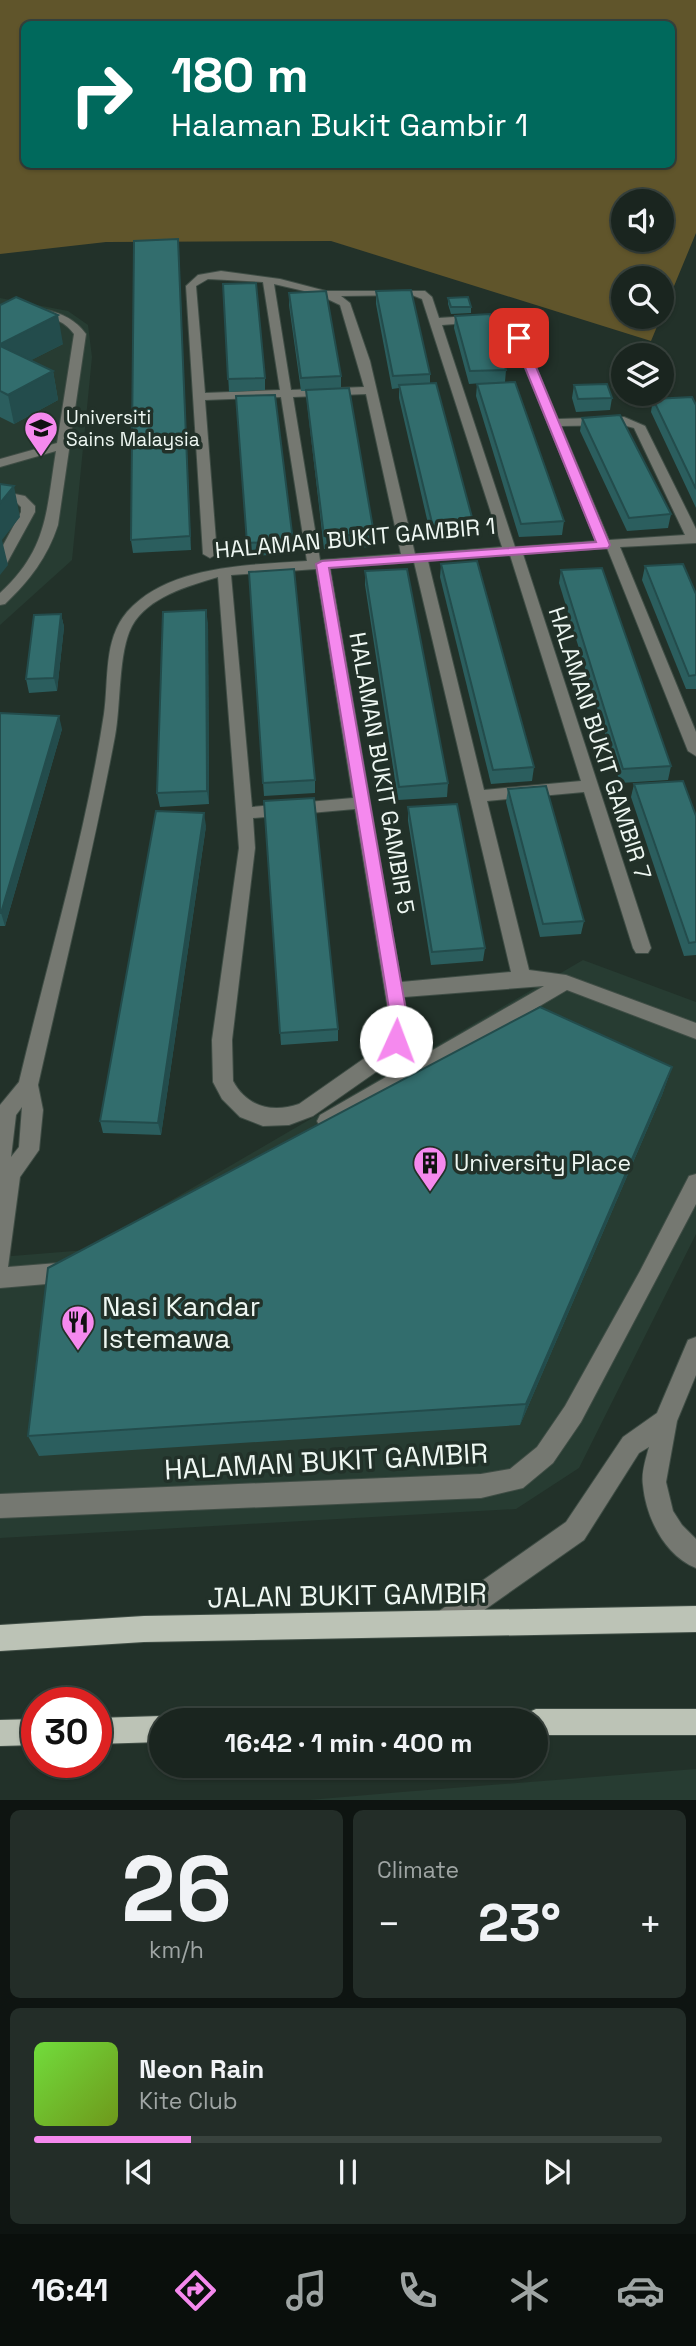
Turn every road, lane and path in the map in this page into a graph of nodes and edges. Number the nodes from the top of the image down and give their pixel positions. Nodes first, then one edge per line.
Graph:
1 (268, 282) junction
2 (327, 293) junction
3 (0, 309) edge
4 (434, 322) junction
5 (371, 390) junction
6 (286, 393) junction
7 (201, 397) junction
8 (555, 423) junction
9 (64, 446) junction
10 (0, 463) edge
11 (0, 495) edge
12 (695, 539) edge
13 (608, 545) junction
14 (513, 551) junction
15 (210, 554) dead end
16 (414, 558) junction
17 (0, 563) edge
18 (318, 565) junction
19 (224, 571) junction
20 (0, 601) edge
21 (696, 751) edge
22 (590, 786) junction
23 (478, 796) junction
24 (361, 803) junction
25 (246, 813) junction
26 (642, 948) dead end
27 (522, 978) junction
28 (566, 982) junction
29 (395, 990) junction
30 (696, 1031) edge
31 (314, 1128) edge
32 (5, 1174) edge
33 (696, 1183) edge
34 (0, 1260) edge
35 (87, 1260) edge
36 (0, 1278) edge
37 (696, 1348) edge
38 (665, 1421) junction
39 (0, 1506) edge
40 (696, 1556) edge
41 (696, 1619) edge
42 (441, 1625) junction
43 (0, 1638) edge
44 (548, 1722) edge
45 (696, 1722) edge
46 (149, 1729) edge
47 (112, 1731) edge
48 (21, 1732) edge
49 (0, 1733) edge

1 - 2 street
1 - 6 street, HALAMAN BUKIT GAMBIR 5
1 - 7 street
2 - 4 street, HALAMAN BUKIT GAMBIR 7
2 - 5 street
3 - 9 street
4 - 8 street
4 - 14 street, HALAMAN BUKIT GAMBIR 7
5 - 6 street
5 - 16 street
6 - 7 street
6 - 18 street, HALAMAN BUKIT GAMBIR 5
7 - 15 street
8 - 12 street
8 - 13 street
9 - 10 street
9 - 20 street
11 - 17 street
12 - 13 street, HALAMAN BUKIT GAMBIR 1
13 - 14 street, HALAMAN BUKIT GAMBIR 1
13 - 21 street
14 - 16 street, HALAMAN BUKIT GAMBIR 1
14 - 22 street, HALAMAN BUKIT GAMBIR 7
16 - 18 street, HALAMAN BUKIT GAMBIR 1
16 - 23 street
18 - 19 street, HALAMAN BUKIT GAMBIR 1
18 - 24 street, HALAMAN BUKIT GAMBIR 5
19 - 25 street
19 - 32 street, HALAMAN BUKIT GAMBIR 1
22 - 23 street
22 - 26 street, HALAMAN BUKIT GAMBIR 7
23 - 27 street
24 - 25 street
24 - 29 street, HALAMAN BUKIT GAMBIR 5
25 - 29 street, HALAMAN BUKIT GAMBIR 5
27 - 28 street
27 - 29 street
28 - 30 street
28 - 31 street
32 - 34 street, HALAMAN BUKIT GAMBIR 1
33 - 39 street, HALAMAN BUKIT GAMBIR
35 - 36 street
37 - 38 street
38 - 40 street
38 - 42 street
41 - 42 main road, JALAN BUKIT GAMBIR
42 - 43 main road, JALAN BUKIT GAMBIR
44 - 45 main road
46 - 47 main road
48 - 49 main road

